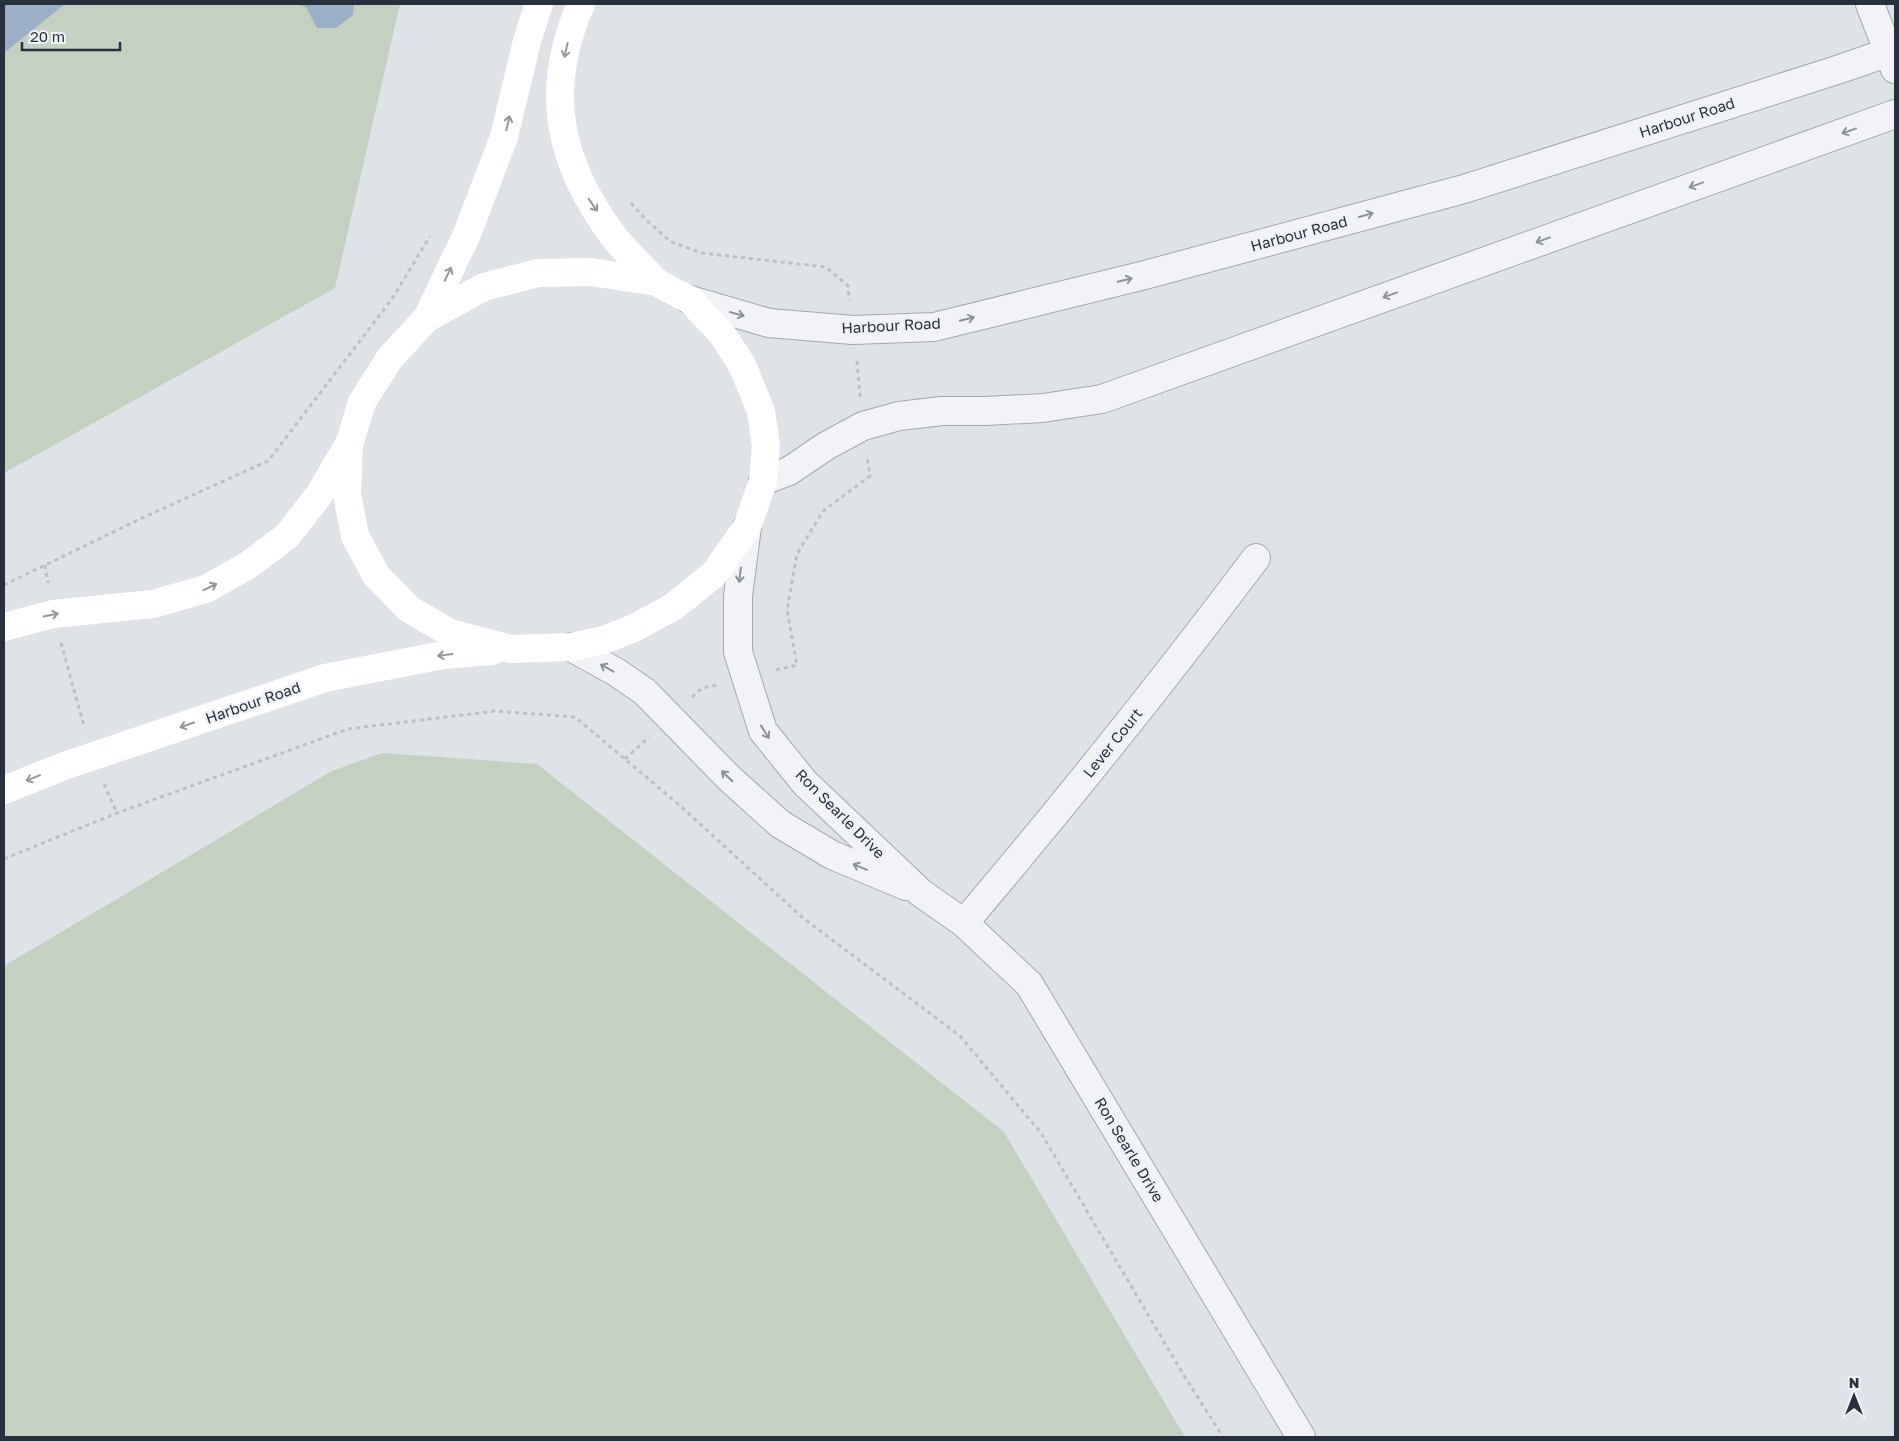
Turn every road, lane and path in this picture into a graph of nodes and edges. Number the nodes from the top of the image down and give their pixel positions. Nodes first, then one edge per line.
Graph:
1 (539, 4) edge
2 (581, 4) edge
3 (1870, 4) edge
4 (1893, 57) edge
5 (1895, 114) edge
6 (432, 232) dead end
7 (656, 282) junction
8 (690, 300) junction
9 (427, 318) junction
10 (349, 444) junction
11 (763, 481) junction
12 (747, 527) junction
13 (1256, 558) dead end
14 (45, 565) junction
15 (4, 585) edge
16 (53, 614) junction
17 (4, 627) edge
18 (571, 647) junction
19 (511, 649) junction
20 (92, 758) junction
21 (4, 790) edge
22 (117, 813) junction
23 (4, 859) edge
24 (921, 893) junction
25 (964, 923) junction
26 (1223, 1437) edge
27 (1302, 1437) edge

9 -> 1 main road
2 -> 7 main road
3 - 4 street
8 -> 4 street, Harbour Road
5 -> 11 street
6 - 14 path
7 - 8 main road
7 - 9 main road
8 - 11 main road
9 - 10 main road
16 -> 10 main road
10 - 19 main road
11 - 12 main road
12 - 18 main road
12 -> 24 street, Ron Searle Drive
13 - 25 street, Lever Court
14 - 15 path
14 - 16 path
17 -> 16 main road
16 - 20 path
18 - 19 main road
24 -> 18 street, Ron Searle Drive
19 -> 20 main road, Harbour Road
20 -> 21 main road, Harbour Road
20 - 22 path
22 - 23 path
22 - 26 path
24 - 25 street, Ron Searle Drive
25 - 27 street, Ron Searle Drive

